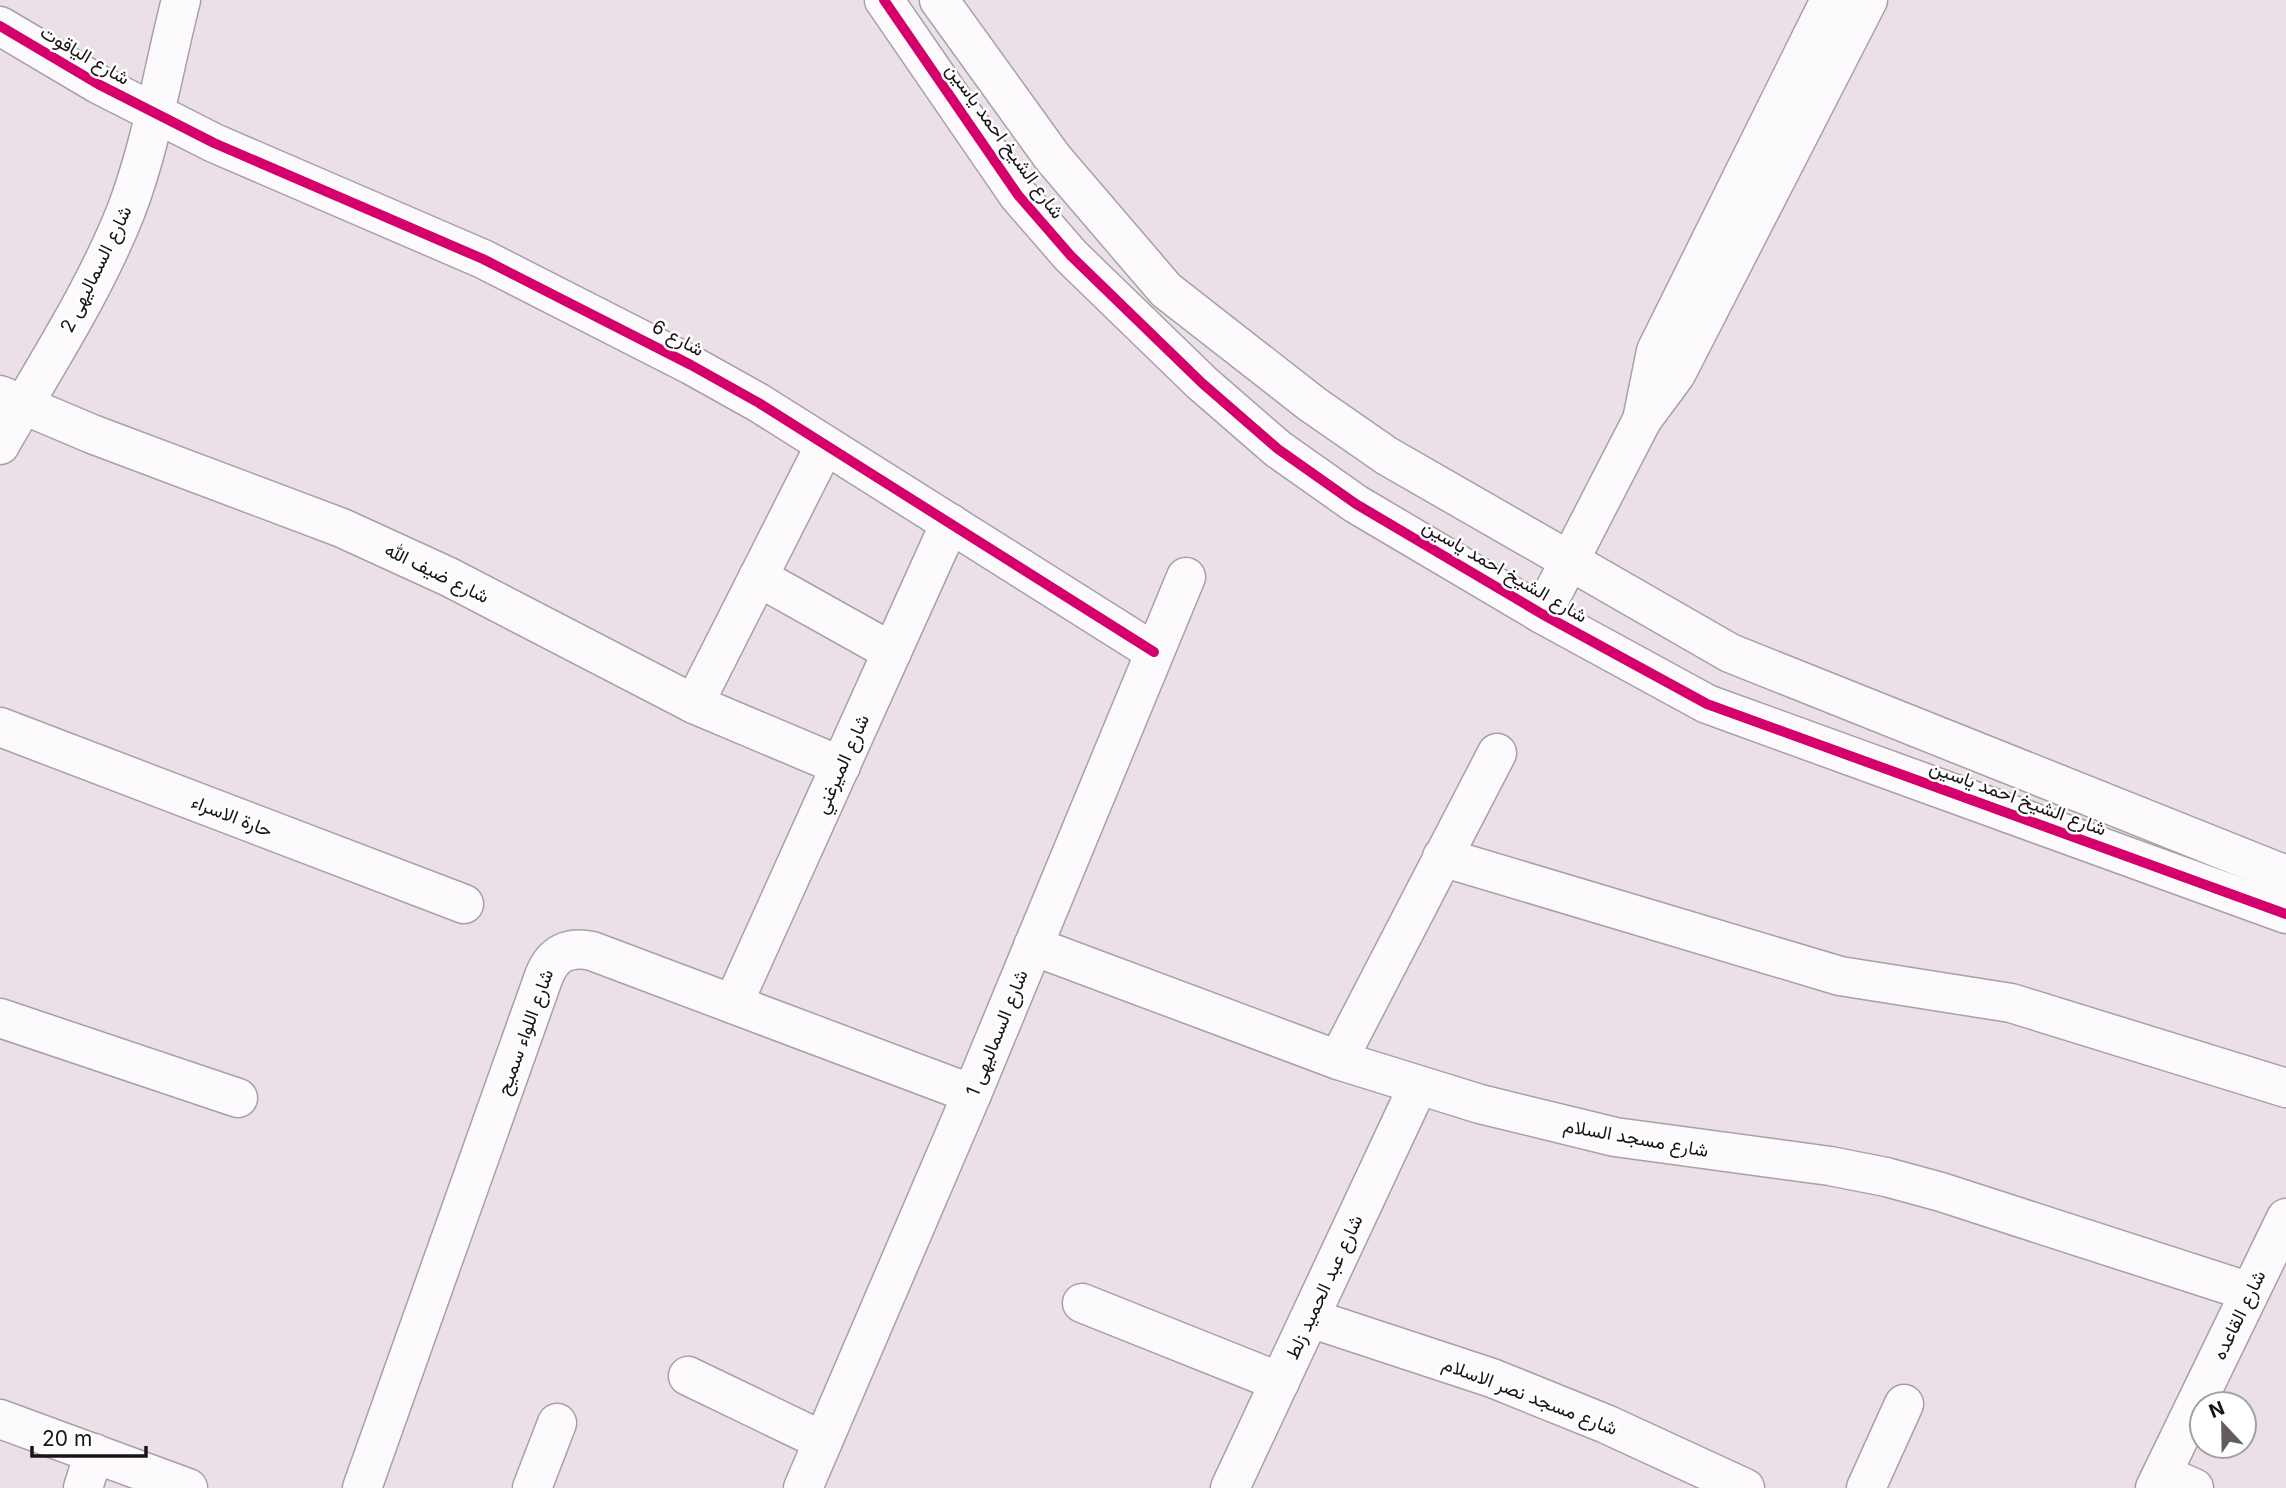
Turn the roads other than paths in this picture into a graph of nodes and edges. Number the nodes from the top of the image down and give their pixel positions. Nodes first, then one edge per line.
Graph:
1 (181, 0) edge
2 (884, 0) edge
3 (939, 0) edge
4 (1830, 0) edge
5 (1868, 0) edge
6 (0, 26) edge
7 (154, 113) junction
8 (11, 400) edge
9 (1642, 419) junction
10 (0, 445) edge
11 (825, 445) junction
12 (950, 523) junction
13 (1569, 562) junction
14 (758, 577) junction
15 (1186, 577) dead end
16 (1542, 614) junction
17 (892, 652) junction
18 (1154, 652) junction
19 (694, 704) junction
20 (0, 727) edge
21 (1497, 753) dead end
22 (841, 766) junction
23 (1443, 857) junction
24 (2286, 875) edge
25 (464, 904) dead end
26 (2286, 914) edge
27 (1033, 946) junction
28 (733, 1004) junction
29 (0, 1018) edge
30 (1338, 1060) junction
31 (1418, 1086) junction
32 (2286, 1088) edge
33 (972, 1094) junction
34 (238, 1098) dead end
35 (2283, 1234) edge
36 (2250, 1292) junction
37 (1082, 1303) dead end
38 (1310, 1318) junction
39 (688, 1376) dead end
40 (1280, 1382) junction
41 (1904, 1404) dead end
42 (0, 1419) edge
43 (557, 1423) dead end
44 (823, 1441) junction
45 (88, 1470) edge
46 (2170, 1483) edge
47 (813, 1485) edge
48 (188, 1488) edge
49 (362, 1488) edge
50 (532, 1488) edge
51 (1230, 1488) edge
52 (1745, 1488) edge
53 (1866, 1488) edge

1 - 7 street, شارع السماليهى 2
2 - 16 street, شارع الشيخ احمد ياسين
3 - 13 street, شارع الشيخ احمد ياسين
4 - 9 street
5 - 9 street
6 - 7 street, شارع الياقوت
7 - 8 street, شارع السماليهى 2
7 - 11 street, شارع 6
8 - 10 street, شارع السماليهى 2
8 - 19 street, شارع ضيف الله
9 - 13 street
11 - 12 street, شارع 6
11 - 14 street
12 - 17 street, شارع الميرغني
12 - 18 street, شارع 6
13 - 16 street
13 - 24 street, شارع الشيخ احمد ياسين
14 - 17 street
14 - 19 street
15 - 18 street, شارع السماليهى 1
16 - 26 street, شارع الشيخ احمد ياسين
17 - 22 street, شارع الميرغني
18 - 27 street, شارع السماليهى 1
19 - 22 street, شارع ضيف الله
20 - 25 street, حارة الاسراء
21 - 23 street
22 - 28 street, شارع الميرغني
23 - 30 street
23 - 32 street
27 - 30 street, شارع مسجد السلام
27 - 33 street, شارع السماليهى 1
28 - 33 street, شارع اللواء سميح
28 - 49 street, شارع اللواء سميح
29 - 34 street
30 - 31 street, شارع مسجد السلام
31 - 36 street, شارع مسجد السلام
31 - 38 street, شارع عبد الحميد زلط
33 - 44 street, شارع السماليهى 1
35 - 36 street, شارع القاعده
36 - 46 street, شارع القاعده
37 - 40 street
38 - 40 street, شارع عبد الحميد زلط
38 - 52 street, شارع مسجد نصر الاسلام
39 - 44 street
40 - 51 street, شارع عبد الحميد زلط
41 - 53 street
42 - 45 street
43 - 50 street
44 - 47 street, شارع السماليهى 1
45 - 48 street

